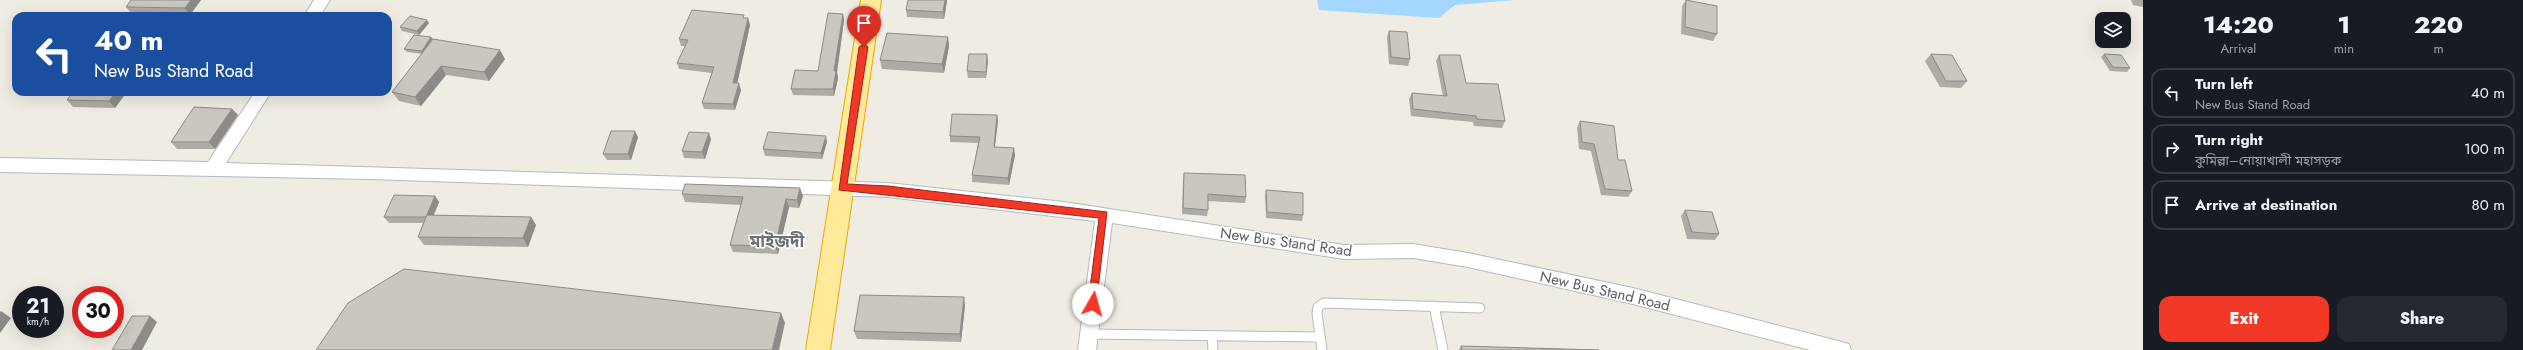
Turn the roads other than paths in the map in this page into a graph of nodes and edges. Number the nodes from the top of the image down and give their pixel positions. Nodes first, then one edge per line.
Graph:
1 (322, 0) edge
2 (871, 0) edge
3 (314, 12) edge
4 (260, 96) edge
5 (0, 164) edge
6 (214, 169) junction
7 (842, 187) junction
8 (1104, 215) junction
9 (1434, 306) junction
10 (1480, 308) dead end
11 (1212, 336) junction
12 (1320, 337) junction
13 (1088, 342) edge
14 (818, 350) edge
15 (1213, 350) edge
16 (1322, 350) edge
17 (1443, 350) edge
18 (1842, 350) edge

1 - 3 street
2 - 7 highway
4 - 6 street
5 - 6 street, New Bus Stand Road
6 - 7 street, New Bus Stand Road
7 - 8 street, New Bus Stand Road
7 - 14 highway
8 - 13 street
8 - 18 street, New Bus Stand Road
9 - 10 lane
9 - 12 lane
9 - 17 lane
11 - 12 lane
11 - 13 lane
11 - 15 lane
12 - 16 lane

